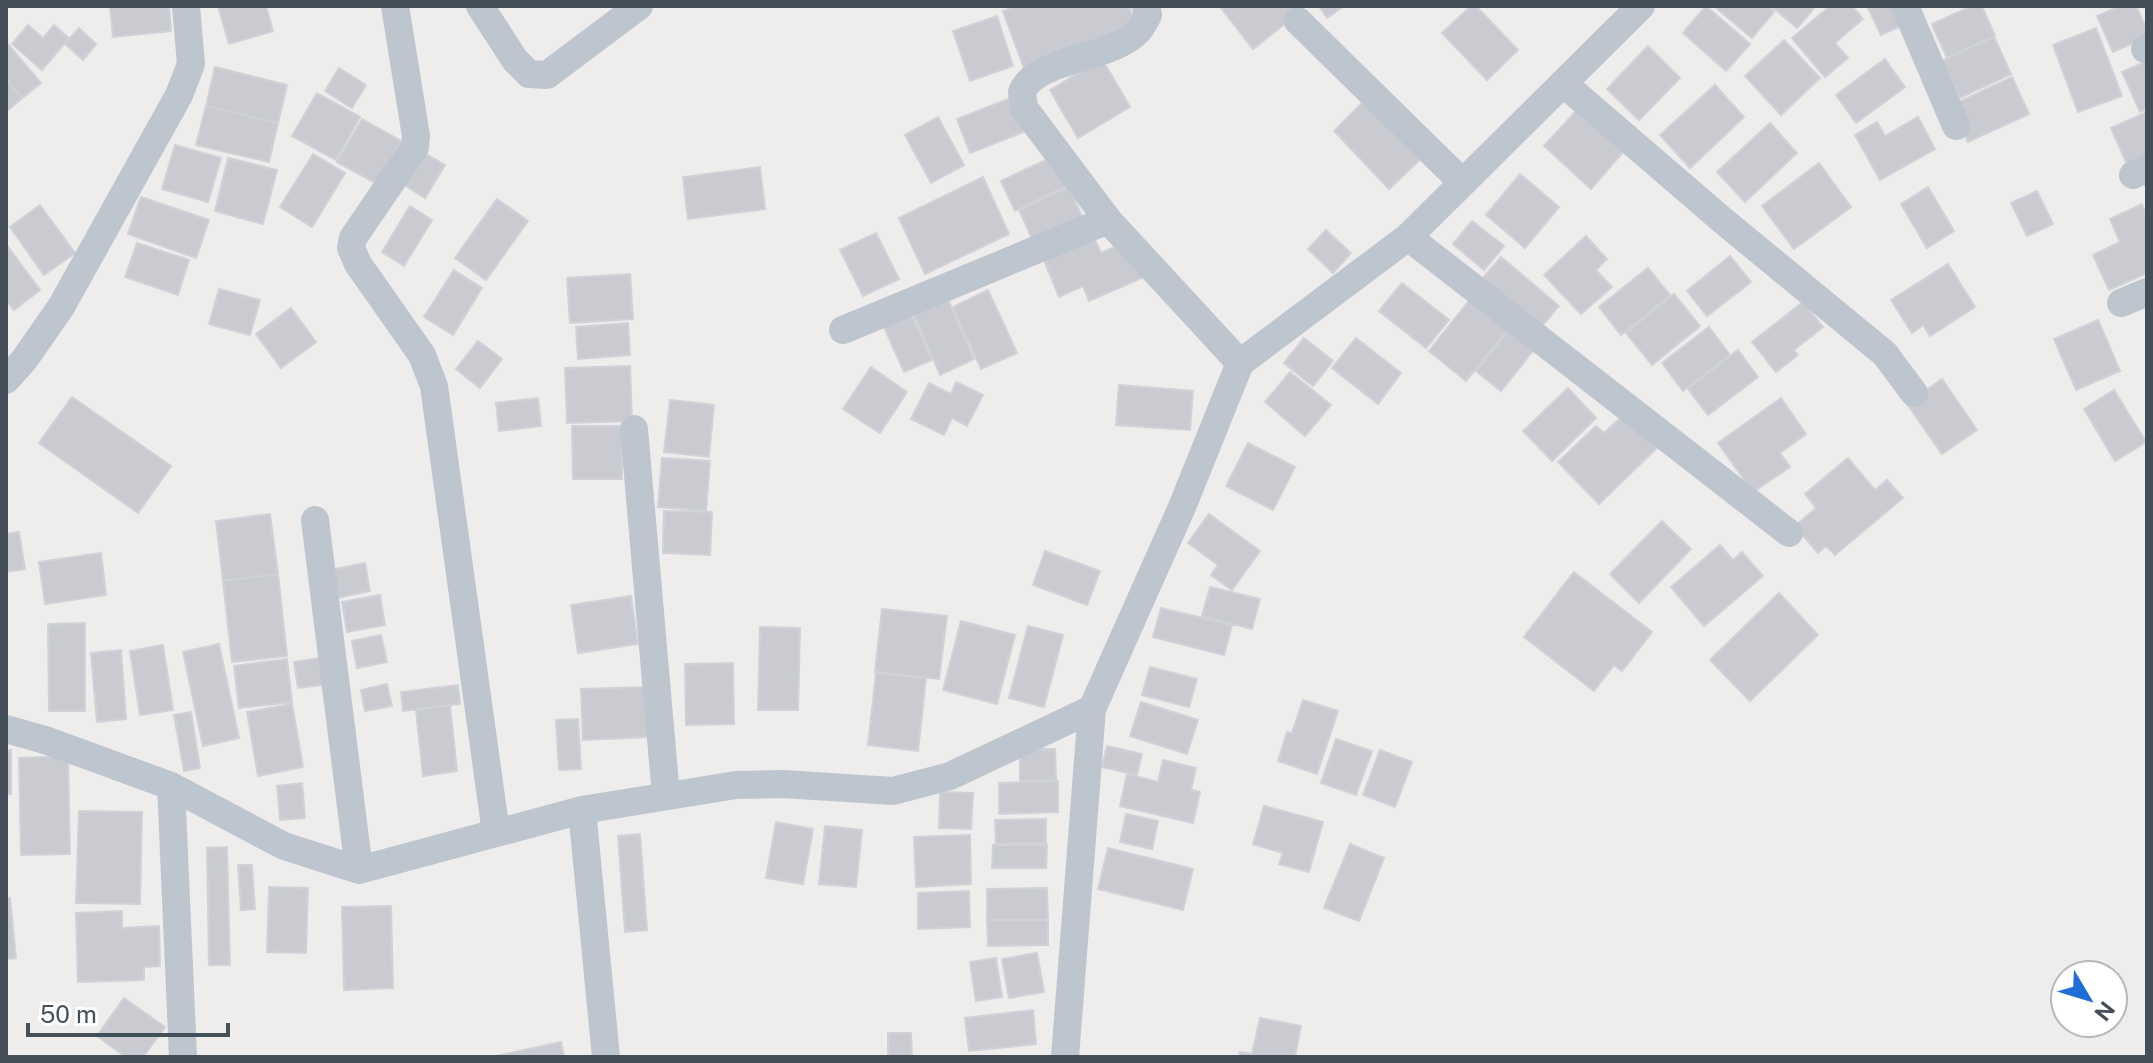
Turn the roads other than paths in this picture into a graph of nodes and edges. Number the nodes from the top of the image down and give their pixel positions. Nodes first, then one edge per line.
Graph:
1 (186, 6) edge
2 (395, 6) edge
3 (480, 6) edge
4 (639, 6) edge
5 (1146, 6) edge
6 (1641, 6) edge
7 (1905, 6) edge
8 (1298, 21) dead end
9 (1563, 83) junction
10 (1956, 126) dead end
11 (1461, 181) junction
12 (1108, 220) junction
13 (1408, 237) junction
14 (2147, 292) edge
15 (2121, 303) dead end
16 (843, 330) dead end
17 (1240, 363) junction
18 (6, 380) edge
19 (1914, 393) dead end
20 (634, 429) dead end
21 (315, 520) dead end
22 (1789, 533) dead end
23 (1092, 709) junction
24 (6, 729) edge
25 (171, 786) junction
26 (666, 796) junction
27 (582, 810) junction
28 (496, 833) junction
29 (359, 870) junction
30 (183, 1057) edge
31 (606, 1057) edge
32 (1065, 1057) edge

1 - 18 street
2 - 28 street
3 - 4 street
5 - 12 street
6 - 9 street
7 - 10 street
8 - 11 street
9 - 11 street
9 - 19 street
11 - 13 street
12 - 16 street
12 - 17 street
13 - 17 street
13 - 22 street
14 - 15 street
17 - 23 street
20 - 26 street
21 - 29 street
23 - 26 street
23 - 32 street
24 - 25 street
25 - 29 street
25 - 30 street
26 - 27 street
27 - 28 street
27 - 31 street
28 - 29 street

